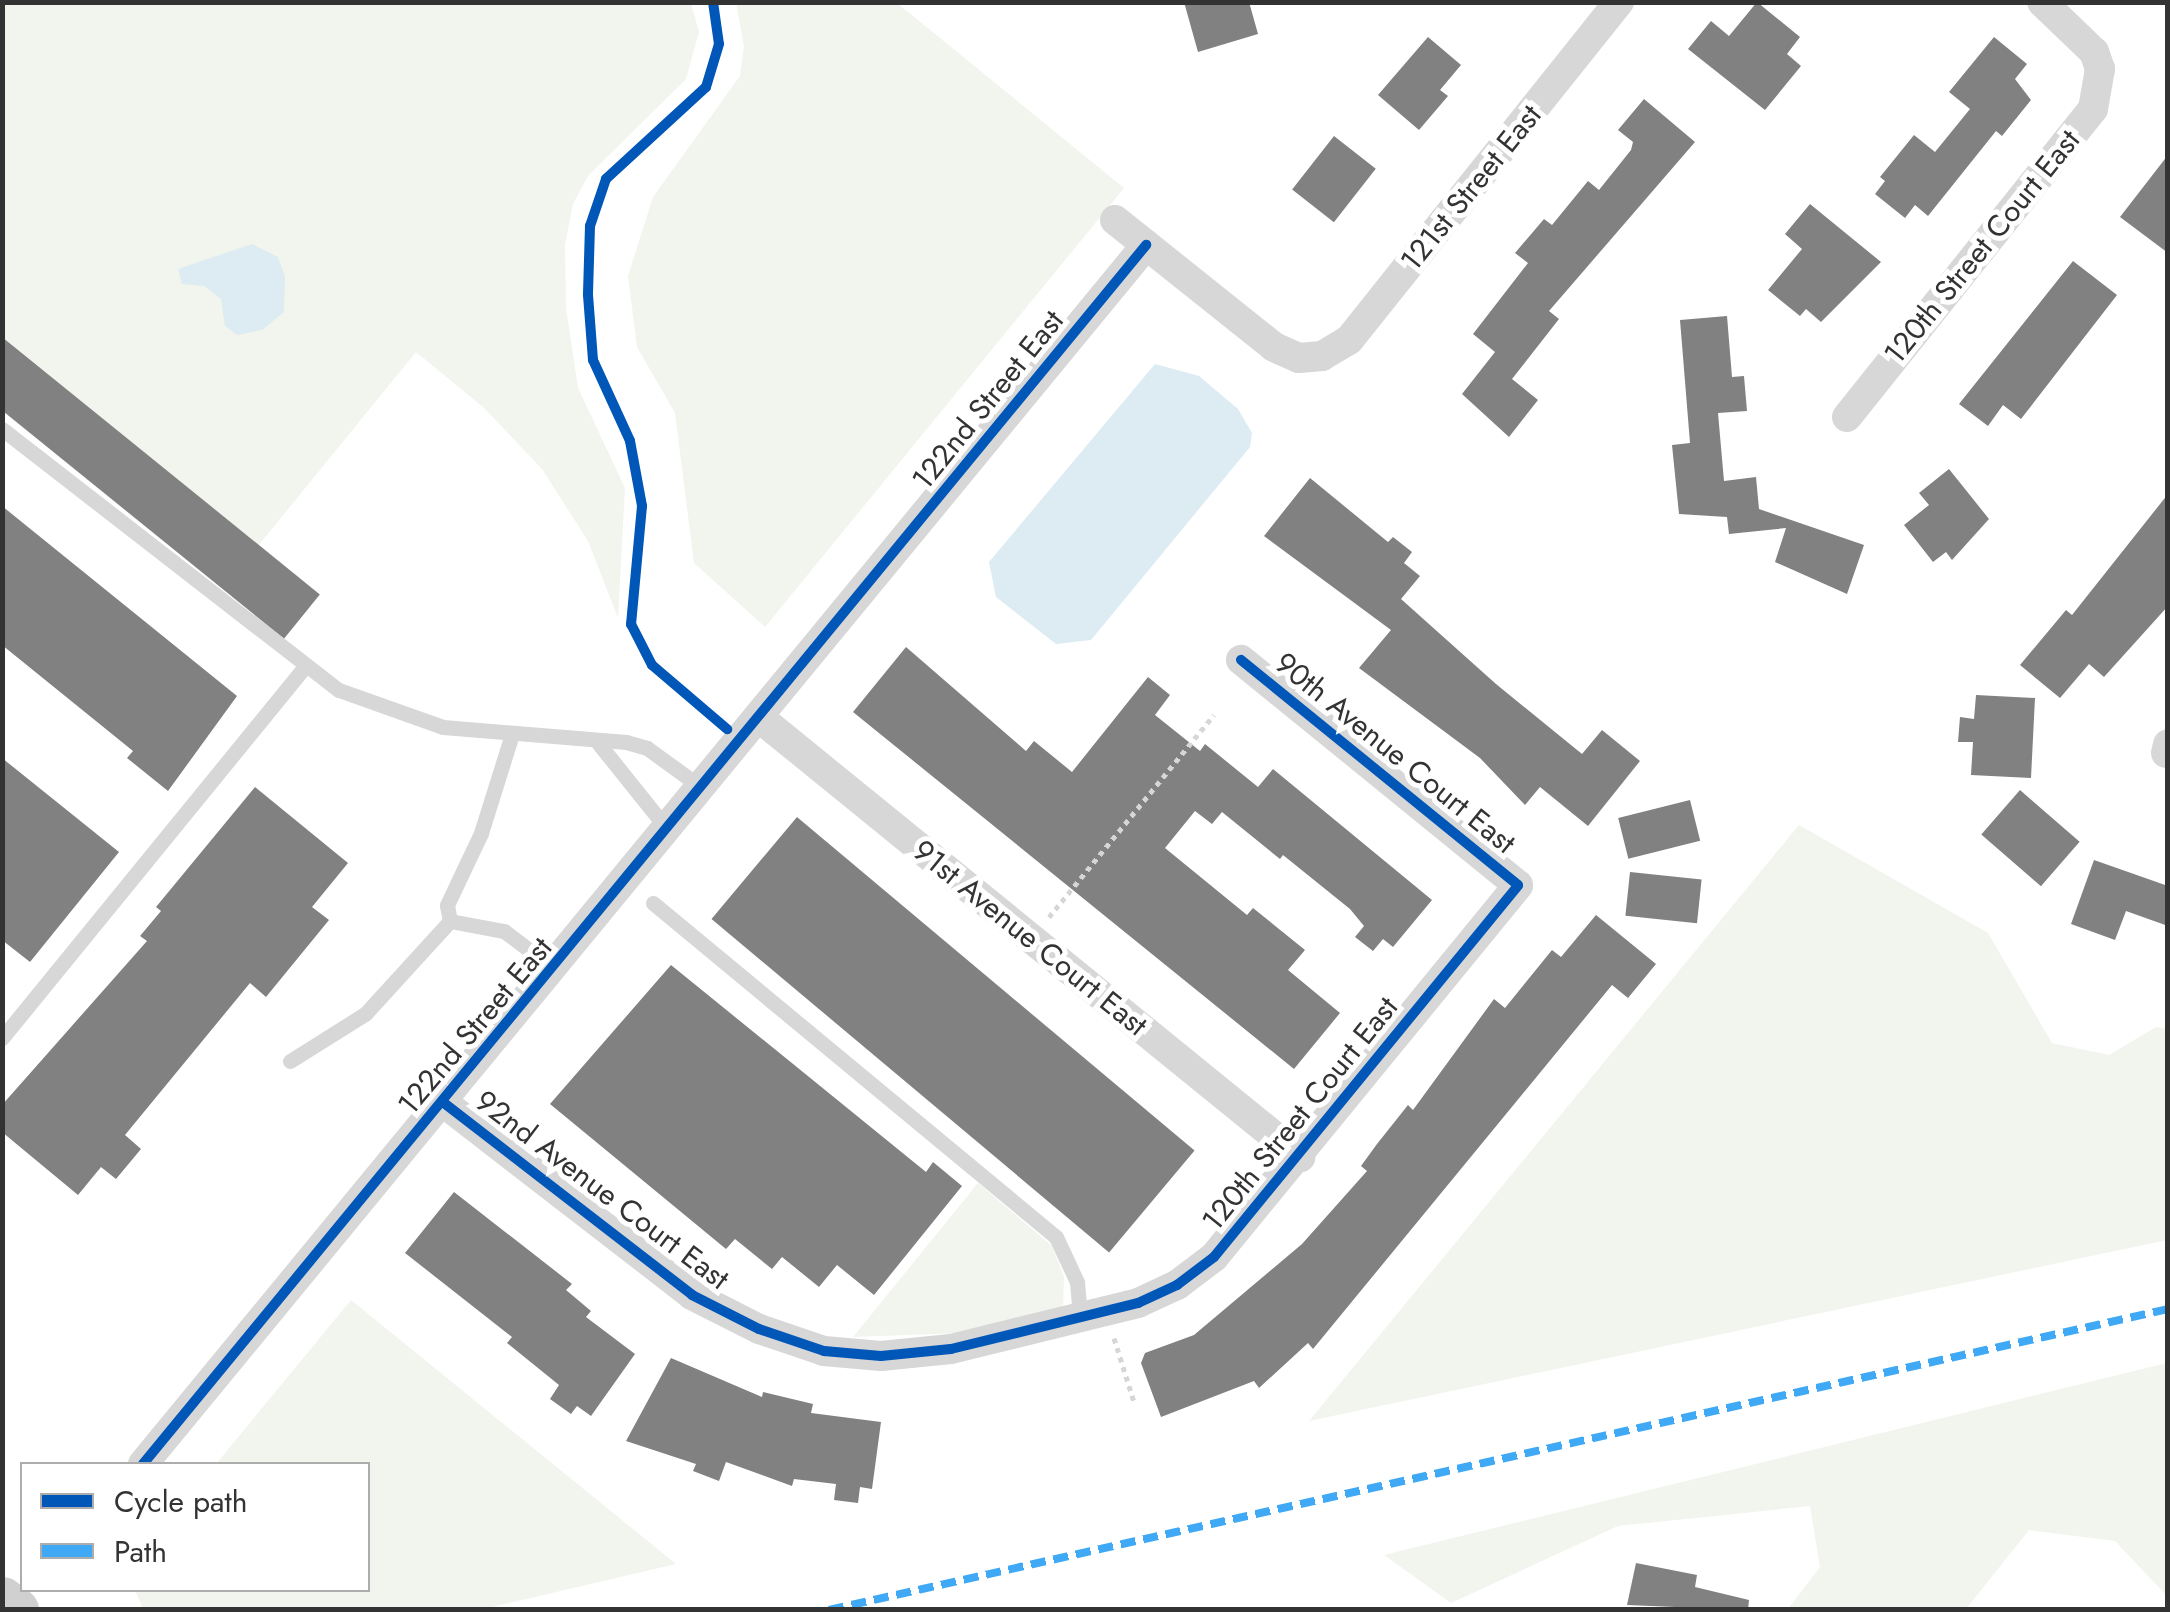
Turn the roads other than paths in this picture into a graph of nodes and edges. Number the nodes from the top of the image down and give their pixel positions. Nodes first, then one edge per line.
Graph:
1 (1620, 2) edge
2 (2042, 2) edge
3 (1115, 220) dead end
4 (1146, 246) junction
5 (1846, 417) dead end
6 (2, 429) edge
7 (1241, 660) dead end
8 (304, 668) junction
9 (761, 719) junction
10 (512, 734) junction
11 (599, 744) junction
12 (704, 790) junction
13 (669, 832) junction
14 (1518, 885) joint
15 (652, 903) dead end
16 (450, 920) junction
17 (554, 969) junction
18 (2, 1038) edge
19 (290, 1061) dead end
20 (444, 1103) junction
21 (1300, 1157) junction
22 (1080, 1320) junction
23 (145, 1462) edge
24 (37, 1592) edge
25 (2, 1599) edge
26 (19, 1610) edge

1 - 4 street, 121st Street East
2 - 5 street, 120th Street Court East
3 - 4 street
4 - 9 street, 122nd Street East
6 - 8 lane
7 - 14 street, 90th Avenue Court East
8 - 10 lane
8 - 18 lane
9 - 12 street, 122nd Street East
9 - 21 street, 91st Avenue Court East
10 - 11 lane
10 - 16 lane
11 - 12 lane
11 - 13 lane
12 - 13 street, 122nd Street East
13 - 17 street, 122nd Street East
14 - 21 street, 120th Street Court East
15 - 22 lane
16 - 17 lane
16 - 19 lane
17 - 20 street, 122nd Street East
20 - 22 street, 92nd Avenue Court East
20 - 23 street, 122nd Street East
21 - 22 street, 120th Street Court East
24 - 26 street
25 - 26 main road

